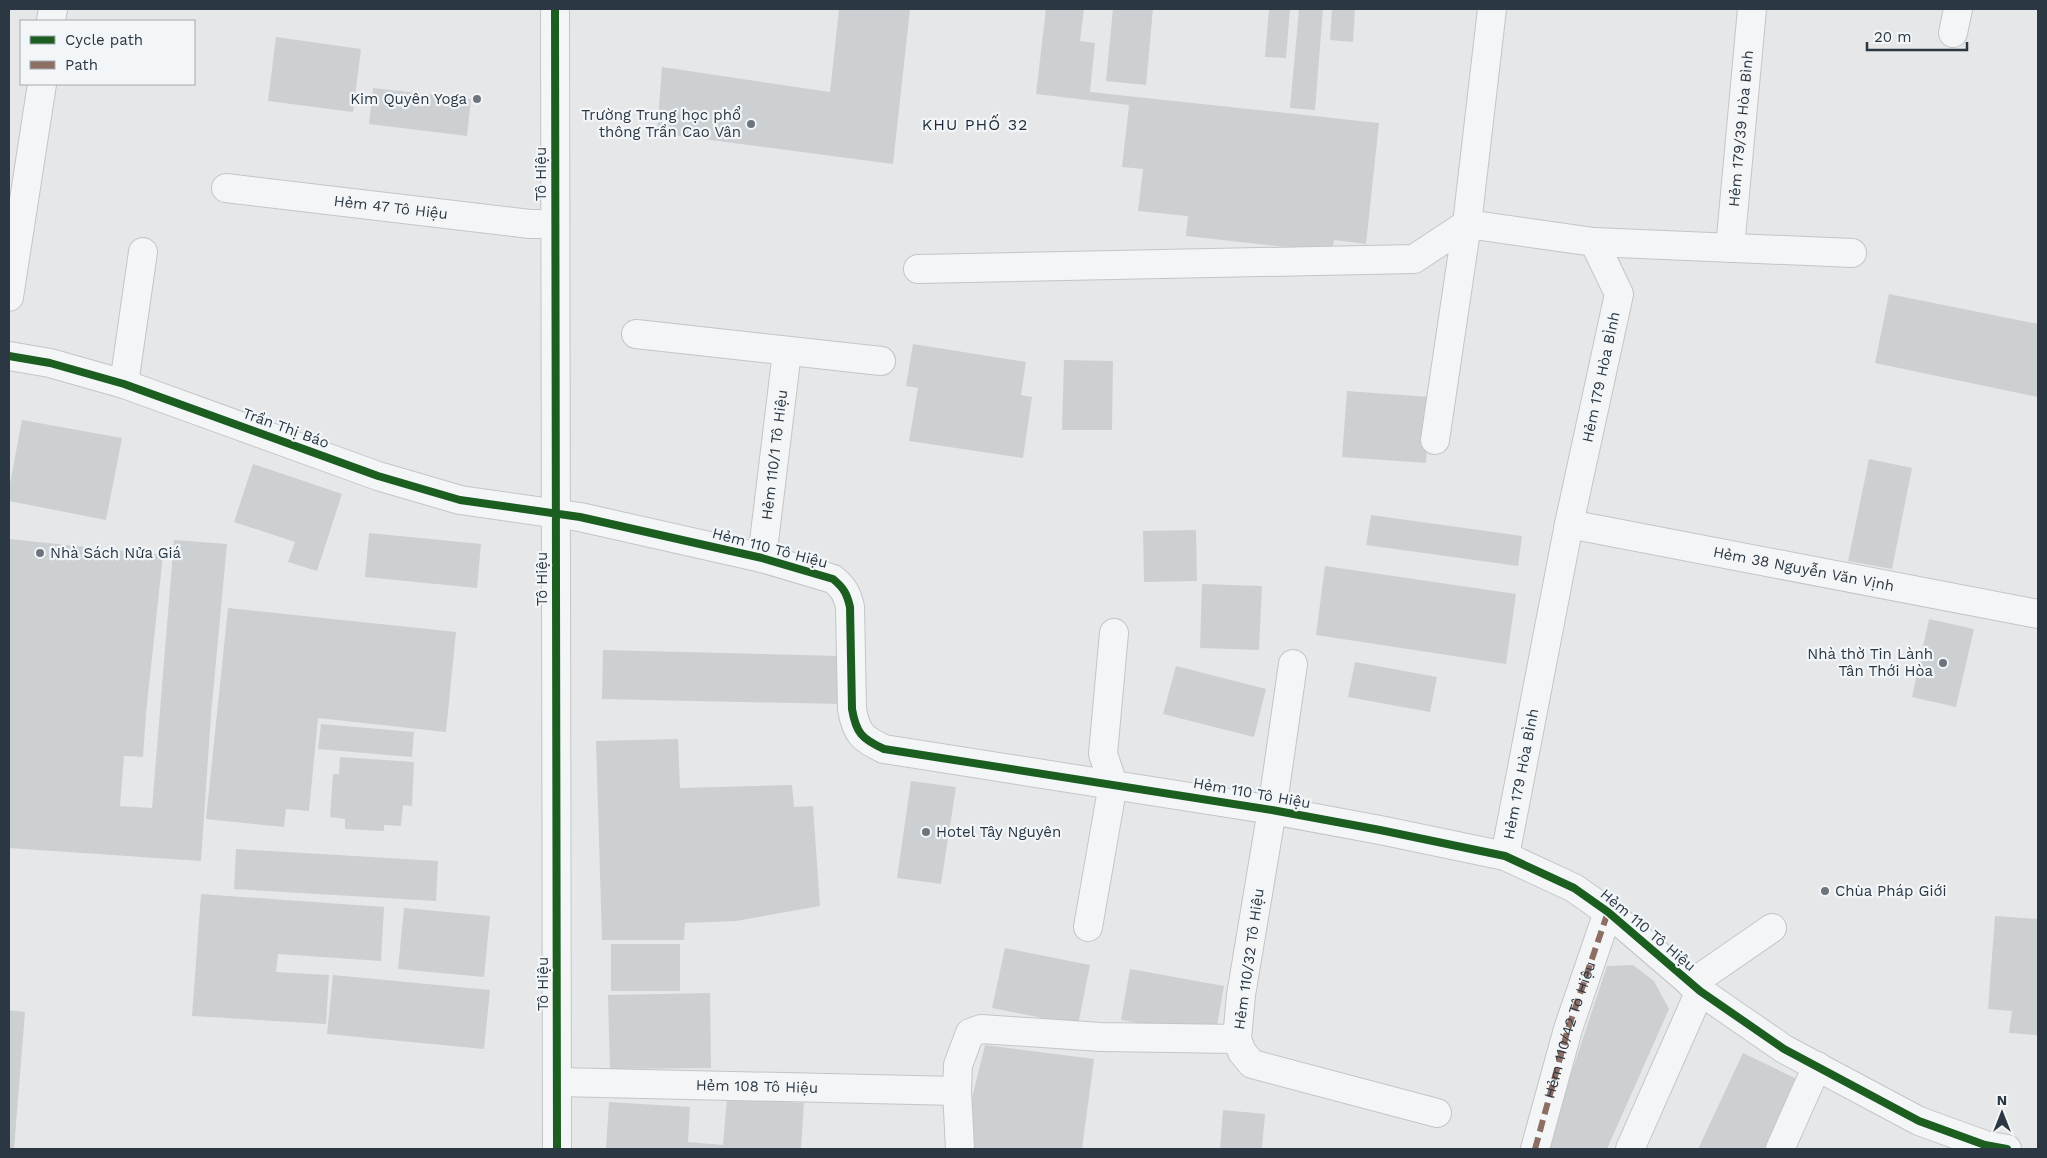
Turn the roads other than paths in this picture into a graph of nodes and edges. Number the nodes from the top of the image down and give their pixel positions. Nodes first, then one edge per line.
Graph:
1 (554, 9) edge
2 (1492, 9) edge
3 (1752, 9) edge
4 (42, 85) edge
5 (226, 188) dead end
6 (555, 224) junction
7 (1467, 224) junction
8 (1594, 242) junction
9 (1730, 248) junction
10 (143, 252) dead end
11 (1852, 253) dead end
12 (918, 269) dead end
13 (9, 297) edge
14 (636, 334) dead end
15 (787, 352) junction
16 (9, 356) edge
17 (881, 361) dead end
18 (124, 384) junction
19 (1435, 440) dead end
20 (556, 514) junction
21 (1569, 524) junction
22 (762, 558) junction
23 (2038, 614) edge
24 (1114, 633) dead end
25 (1293, 664) dead end
26 (1113, 784) junction
27 (1272, 810) junction
28 (1505, 856) junction
29 (1608, 912) junction
30 (1088, 927) dead end
31 (1772, 928) dead end
32 (1696, 987) junction
33 (1237, 1039) junction
34 (1817, 1066) junction
35 (557, 1082) junction
36 (957, 1091) junction
37 (1437, 1113) dead end
38 (1992, 1148) edge
39 (557, 1149) edge
40 (960, 1149) edge
41 (1535, 1149) edge
42 (1630, 1149) edge
43 (1780, 1149) edge

1 - 6 street, Tô Hiệu
2 - 7 street
3 - 9 street, Hẻm 179/39 Hòa Bình
4 - 13 street
5 - 6 street, Hẻm 47 Tô Hiệu
6 - 20 street, Tô Hiệu
7 - 8 street
7 - 12 street
7 - 19 street
8 - 9 street
8 - 21 street, Hẻm 179 Hòa BÌnh
9 - 11 street
10 - 18 street
14 - 15 street
15 - 17 street
15 - 22 street, Hẻm 110/1 Tô Hiệu
16 - 18 street, Trần Thị Báo
18 - 20 street, Trần Thị Báo
20 - 22 street, Hẻm 110 Tô Hiệu
20 - 35 street, Tô Hiệu
21 - 23 street, Hẻm 38 Nguyễn Văn Vịnh
21 - 28 street, Hẻm 179 Hòa BÌnh
22 - 26 street, Hẻm 110 Tô Hiệu
24 - 26 street
25 - 27 street, Hẻm 110/32 Tô Hiệu
26 - 27 street, Hẻm 110 Tô Hiệu
26 - 30 street
27 - 28 street, Hẻm 110 Tô Hiệu
27 - 33 street, Hẻm 110/32 Tô Hiệu
28 - 29 street, Hẻm 110 Tô Hiệu
29 - 32 street, Hẻm 110 Tô Hiệu
29 - 41 street, Hẻm 110/42 Tô Hiệu
31 - 32 street
32 - 34 street, Hẻm 110 Tô Hiệu
32 - 42 street
33 - 36 street
33 - 37 street, Hẻm 110/32 Tô Hiệu
34 - 38 street, Hẻm 110 Tô Hiệu
34 - 43 street
35 - 36 street, Hẻm 108 Tô Hiệu
35 - 39 street, Tô Hiệu
36 - 40 street

